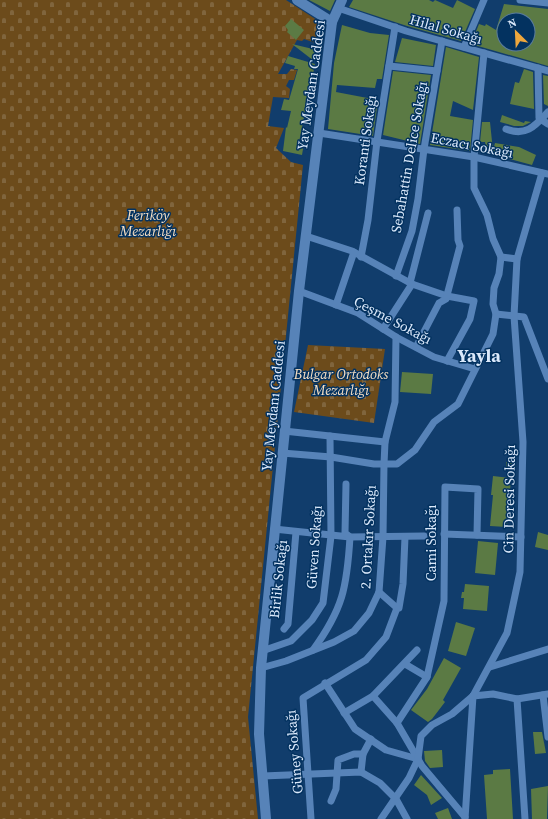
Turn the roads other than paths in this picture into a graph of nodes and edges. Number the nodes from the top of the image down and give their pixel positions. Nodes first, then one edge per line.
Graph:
1 (297, 0) edge
2 (484, 0) edge
3 (520, 0) edge
4 (548, 3) edge
5 (340, 4) edge
6 (332, 22) junction
7 (395, 27) junction
8 (442, 41) junction
9 (464, 47) junction
10 (484, 53) junction
11 (389, 66) junction
12 (538, 68) junction
13 (548, 71) edge
14 (436, 72) junction
15 (548, 112) edge
16 (541, 119) junction
17 (548, 124) edge
18 (506, 128) dead end
19 (319, 133) junction
20 (377, 141) junction
21 (424, 148) junction
22 (474, 157) junction
23 (545, 173) edge
24 (457, 210) dead end
25 (428, 213) dead end
26 (306, 236) junction
27 (354, 252) junction
28 (361, 257) junction
29 (501, 257) junction
30 (517, 259) junction
31 (396, 276) junction
32 (411, 284) junction
33 (299, 291) junction
34 (447, 296) junction
35 (336, 305) junction
36 (496, 314) junction
37 (514, 316) junction
38 (383, 329) junction
39 (396, 337) junction
40 (416, 347) junction
41 (447, 361) junction
42 (475, 369) junction
43 (548, 379) edge
44 (284, 431) junction
45 (330, 436) junction
46 (385, 442) junction
47 (282, 453) junction
48 (331, 457) junction
49 (384, 464) junction
50 (346, 484) dead end
51 (274, 530) junction
52 (296, 532) junction
53 (444, 534) junction
54 (477, 535) junction
55 (331, 536) junction
56 (424, 536) dead end
57 (350, 537) junction
58 (383, 537) junction
59 (406, 537) junction
60 (521, 537) junction
61 (379, 592) junction
62 (399, 608) dead end
63 (284, 629) dead end
64 (548, 649) edge
65 (313, 650) junction
66 (417, 650) dead end
67 (262, 651) junction
68 (405, 664) junction
69 (490, 667) junction
70 (261, 668) junction
71 (427, 677) junction
72 (326, 683) junction
73 (545, 694) edge
74 (373, 696) junction
75 (473, 696) junction
76 (517, 698) junction
77 (344, 713) junction
78 (397, 723) junction
79 (548, 737) edge
80 (371, 739) junction
81 (364, 754) junction
82 (418, 759) junction
83 (361, 772) junction
84 (337, 774) junction
85 (309, 775) junction
86 (263, 776) junction
87 (396, 799) junction
88 (331, 801) dead end
89 (465, 818) edge
90 (266, 819) edge
91 (311, 819) edge
92 (381, 819) edge
93 (407, 819) edge
94 (525, 819) edge

1 - 6 street
2 - 9 street
3 - 4 street
5 - 6 street, Yay Meydanı Caddesi
5 - 7 street, Hilal Sokağı
6 - 19 street, Yay Meydanı Caddesi
7 - 8 street, Hilal Sokağı
7 - 11 street, Koranti Sokağı
8 - 9 street, Hilal Sokağı
8 - 14 street, Sebahattin Delice Sokağı
9 - 10 street, Hilal Sokağı
10 - 12 street, Hilal Sokağı
10 - 22 street
11 - 14 street
11 - 20 street, Koranti Sokağı
12 - 13 street, Hilal Sokağı
12 - 16 street
14 - 21 street, Sebahattin Delice Sokağı
15 - 16 street
16 - 17 street
16 - 18 street
19 - 20 street, Eczacı Sokağı
19 - 26 street, Yay Meydanı Caddesi
20 - 21 street, Eczacı Sokağı
20 - 28 street, Koranti Sokağı
21 - 22 street, Eczacı Sokağı
21 - 31 street, Sebahattin Delice Sokağı
22 - 23 street, Eczacı Sokağı
22 - 29 street
23 - 30 street, Cin Deresi Sokağı
24 - 34 street
25 - 32 street
26 - 27 street
26 - 33 street, Yay Meydanı Caddesi
27 - 28 street
27 - 35 street
28 - 31 street
29 - 30 street
29 - 36 street
30 - 37 street, Cin Deresi Sokağı
31 - 32 street
32 - 34 street
32 - 38 street
33 - 35 street, Çeşme Sokağı
33 - 44 street, Yay Meydanı Caddesi
34 - 40 street
34 - 41 street
35 - 38 street, Çeşme Sokağı
36 - 37 street
36 - 42 street
37 - 43 street
37 - 60 street, Cin Deresi Sokağı
38 - 39 street, Çeşme Sokağı
39 - 40 street, Çeşme Sokağı
39 - 46 street, 2. Ortakır Sokağı
40 - 41 street, Çeşme Sokağı
41 - 42 street, Çeşme Sokağı
42 - 49 street
44 - 45 street
44 - 47 street, Yay Meydanı Caddesi
45 - 46 street
45 - 48 street, Güven Sokağı
46 - 49 street, 2. Ortakır Sokağı
47 - 48 street
47 - 51 street, Yay Meydanı Caddesi
48 - 49 street
48 - 55 street, Güven Sokağı
49 - 58 street, 2. Ortakır Sokağı
50 - 57 street
51 - 52 street
51 - 67 street, Yay Meydanı Caddesi
52 - 55 street
52 - 63 street, Birlik Sokağı
53 - 54 street
53 - 54 street, Cami Sokağı
53 - 71 street, Cami Sokağı
54 - 60 street
55 - 57 street
55 - 67 street, Güven Sokağı
56 - 59 street
57 - 58 street
57 - 65 street
58 - 59 street
58 - 61 street, 2. Ortakır Sokağı
59 - 62 street
60 - 69 street, Cin Deresi Sokağı
61 - 65 street, 2. Ortakır Sokağı
61 - 72 street, Güney Sokağı
64 - 69 street
65 - 70 street, 2. Ortakır Sokağı
66 - 68 street
67 - 70 street, Yay Meydanı Caddesi
68 - 71 street
68 - 74 street
69 - 75 street, Cin Deresi Sokağı
70 - 86 street, Yay Meydanı Caddesi
71 - 78 street, Cami Sokağı
72 - 77 street
72 - 85 street, Güney Sokağı
73 - 76 street
73 - 79 street
74 - 77 street
74 - 78 street
75 - 76 street
75 - 82 street
75 - 89 street, Cin Deresi Sokağı
76 - 94 street
77 - 80 street
78 - 82 street
80 - 81 street
80 - 82 street
81 - 83 street
81 - 84 street
82 - 87 street
82 - 89 street
83 - 84 street
83 - 87 street
84 - 85 street
84 - 88 street
85 - 86 street
85 - 91 street, Güney Sokağı
86 - 90 street, Yay Meydanı Caddesi
87 - 92 street
87 - 93 street

